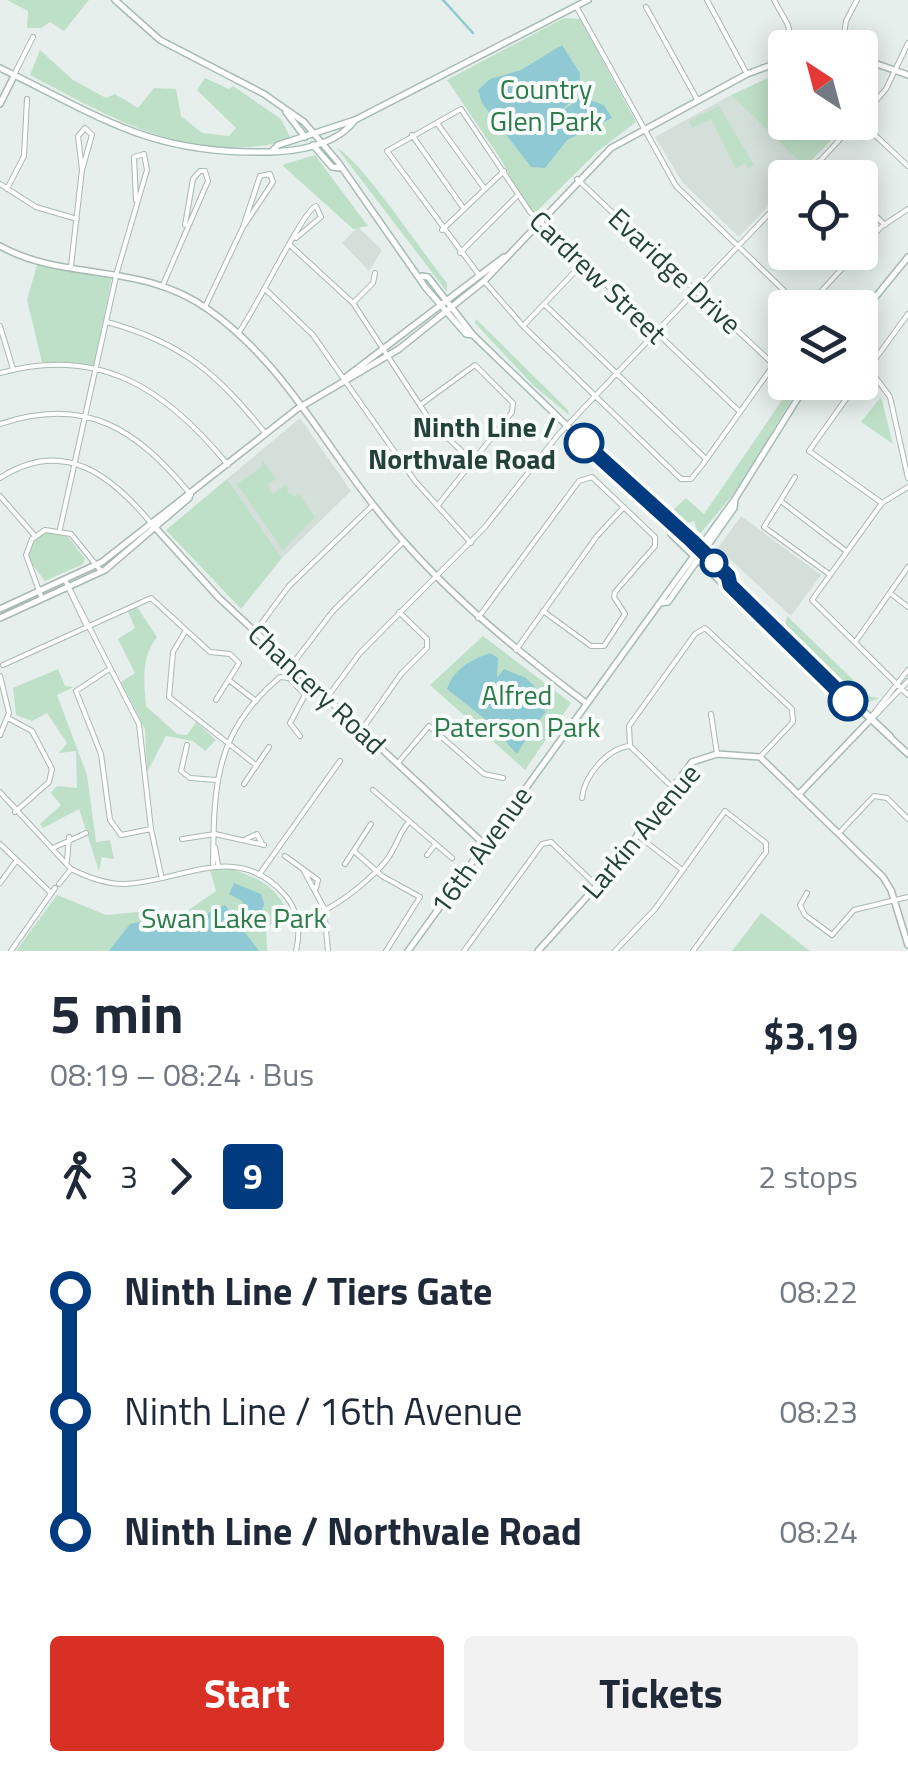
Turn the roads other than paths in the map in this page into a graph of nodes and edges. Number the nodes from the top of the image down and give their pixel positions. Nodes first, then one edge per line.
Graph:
1 (115, 0) edge
2 (588, 0) edge
3 (706, 0) edge
4 (774, 0) edge
5 (857, 0) edge
6 (576, 6) junction
7 (646, 7) dead end
8 (786, 30) edge
9 (845, 30) edge
10 (33, 37) dead end
11 (908, 43) edge
12 (878, 64) edge
13 (768, 66) edge
14 (0, 68) edge
15 (896, 69) junction
16 (747, 74) junction
17 (14, 75) junction
18 (908, 75) edge
19 (27, 99) dead end
20 (698, 100) junction
21 (878, 100) edge
22 (0, 104) edge
23 (286, 112) junction
24 (355, 120) junction
25 (436, 122) junction
26 (643, 130) junction
27 (316, 135) junction
28 (412, 135) junction
29 (306, 138) junction
30 (878, 138) edge
31 (840, 140) edge
32 (322, 142) junction
33 (313, 145) junction
34 (90, 146) junction
35 (78, 147) junction
36 (271, 152) junction
37 (820, 160) edge
38 (908, 166) edge
39 (339, 168) junction
40 (82, 170) junction
41 (505, 171) junction
42 (133, 178) junction
43 (577, 178) junction
44 (144, 180) junction
45 (0, 184) edge
46 (484, 188) junction
47 (6, 189) junction
48 (190, 195) junction
49 (202, 197) junction
50 (516, 197) junction
51 (251, 199) junction
52 (136, 200) junction
53 (261, 203) junction
54 (464, 208) junction
55 (908, 209) edge
56 (768, 214) edge
57 (878, 219) edge
58 (78, 220) junction
59 (538, 220) junction
60 (300, 222) junction
61 (185, 225) junction
62 (884, 225) junction
63 (313, 226) junction
64 (244, 227) junction
65 (442, 230) junction
66 (878, 230) edge
67 (296, 238) junction
68 (0, 246) edge
69 (291, 246) junction
70 (737, 246) junction
71 (460, 253) junction
72 (908, 257) edge
73 (583, 263) junction
74 (70, 266) junction
75 (841, 270) edge
76 (117, 272) junction
77 (375, 273) dead end
78 (482, 279) junction
79 (162, 287) junction
80 (264, 290) junction
81 (696, 290) junction
82 (785, 290) edge
83 (822, 290) edge
84 (878, 292) edge
85 (353, 303) junction
86 (544, 304) junction
87 (205, 307) junction
88 (447, 307) junction
89 (907, 318) edge
90 (107, 322) junction
91 (0, 326) edge
92 (523, 326) junction
93 (239, 332) junction
94 (656, 332) junction
95 (387, 353) junction
96 (878, 356) edge
97 (768, 358) edge
98 (12, 369) junction
99 (97, 369) junction
100 (768, 372) edge
101 (0, 373) edge
102 (615, 375) junction
103 (878, 378) edge
104 (344, 379) junction
105 (595, 396) junction
106 (797, 400) edge
107 (845, 400) edge
108 (303, 405) junction
109 (420, 405) junction
110 (739, 411) junction
111 (86, 416) junction
112 (0, 424) edge
113 (567, 426) junction
114 (266, 434) junction
115 (706, 459) junction
116 (472, 461) junction
117 (76, 464) junction
118 (228, 464) junction
119 (795, 476) dead end
120 (0, 478) edge
121 (908, 478) edge
122 (908, 487) edge
123 (191, 495) junction
124 (0, 496) edge
125 (781, 502) junction
126 (882, 503) junction
127 (373, 505) junction
128 (437, 506) junction
129 (624, 507) junction
130 (153, 526) junction
131 (670, 526) junction
132 (60, 529) junction
133 (36, 536) junction
134 (403, 542) junction
135 (471, 543) junction
136 (701, 550) junction
137 (846, 551) junction
138 (696, 557) junction
139 (96, 565) junction
140 (908, 568) edge
141 (102, 572) junction
142 (830, 574) junction
143 (435, 578) junction
144 (66, 583) junction
145 (730, 585) junction
146 (890, 593) junction
147 (41, 595) junction
148 (908, 606) edge
149 (0, 609) edge
150 (543, 610) junction
151 (399, 612) junction
152 (0, 618) edge
153 (478, 618) junction
154 (86, 627) junction
155 (186, 631) junction
156 (255, 632) junction
157 (856, 641) junction
158 (516, 650) junction
159 (3, 665) dead end
160 (291, 666) junction
161 (108, 670) junction
162 (908, 670) edge
163 (0, 676) edge
164 (230, 681) junction
165 (908, 682) edge
166 (896, 684) junction
167 (902, 690) junction
168 (908, 695) edge
169 (326, 699) junction
170 (216, 700) dead end
171 (256, 701) junction
172 (586, 703) junction
173 (711, 714) dead end
174 (8, 718) junction
175 (871, 718) junction
176 (361, 731) junction
177 (0, 734) edge
178 (300, 736) dead end
179 (187, 744) dead end
180 (228, 745) junction
181 (630, 746) junction
182 (269, 747) dead end
183 (717, 754) junction
184 (908, 754) edge
185 (760, 757) junction
186 (340, 761) dead end
187 (396, 764) junction
188 (256, 765) junction
189 (503, 778) dead end
190 (216, 780) junction
191 (244, 784) dead end
192 (672, 787) junction
193 (374, 790) dead end
194 (0, 792) edge
195 (800, 793) junction
196 (582, 798) dead end
197 (15, 812) junction
198 (908, 819) edge
199 (408, 823) junction
200 (371, 824) dead end
201 (151, 829) junction
202 (86, 833) dead end
203 (839, 833) junction
204 (216, 834) junction
205 (637, 835) junction
206 (68, 837) junction
207 (182, 839) dead end
208 (0, 844) edge
209 (263, 844) dead end
210 (484, 844) junction
211 (435, 845) junction
212 (53, 848) junction
213 (355, 852) junction
214 (285, 856) dead end
215 (428, 856) dead end
216 (452, 858) dead end
217 (17, 860) junction
218 (67, 862) junction
219 (345, 864) dead end
220 (216, 865) junction
221 (71, 869) junction
222 (682, 869) junction
223 (376, 870) junction
224 (161, 875) junction
225 (259, 875) junction
226 (0, 883) edge
227 (598, 886) junction
228 (55, 888) junction
229 (807, 893) dead end
230 (908, 897) edge
231 (895, 900) junction
232 (324, 908) junction
233 (297, 918) junction
234 (908, 945) edge
235 (10, 951) edge
236 (296, 951) edge
237 (328, 951) edge
238 (386, 951) edge
239 (408, 951) edge
240 (464, 951) edge
241 (538, 951) edge
242 (615, 951) edge
243 (694, 951) edge

1 - 23 street
2 - 6 street
3 - 16 street
4 - 8 street
5 - 9 street
6 - 24 street
6 - 26 street
7 - 20 street
10 - 17 street
11 - 15 street
12 - 15 street
13 - 16 street
14 - 17 street
15 - 18 street
15 - 21 street
16 - 20 street
17 - 22 street
17 - 36 street
19 - 47 street
20 - 26 street
23 - 27 street
23 - 29 street
24 - 27 street
24 - 32 street
25 - 28 street
25 - 41 street
25 - 46 street
26 - 43 street
26 - 70 street
27 - 29 street
27 - 32 street
28 - 54 street
28 - 65 street
29 - 33 street
29 - 36 street
30 - 38 street
31 - 37 street
32 - 33 street
32 - 39 street
33 - 36 street
33 - 39 street
34 - 35 street
34 - 35 street
34 - 40 street
35 - 40 street
39 - 88 street
40 - 58 street
41 - 46 street
41 - 50 street
42 - 44 street
42 - 44 street
42 - 52 street
43 - 59 street
43 - 81 street, Evaridge Drive
44 - 52 street
45 - 47 street
46 - 54 street
47 - 58 street
48 - 49 street
48 - 49 street
48 - 61 street
49 - 61 street
50 - 59 street, Cardrew Street
50 - 71 street, Cardrew Street
51 - 53 street
51 - 53 street
51 - 64 street
52 - 76 street
53 - 64 street
54 - 65 street
55 - 62 street
56 - 70 street
57 - 62 street
58 - 74 street
59 - 73 street, Cardrew Street
59 - 78 street
60 - 63 street
60 - 63 street
60 - 67 street
61 - 79 street
62 - 66 street
63 - 67 street
64 - 87 street
65 - 71 street
67 - 69 street
68 - 74 street
69 - 80 street
69 - 85 street
70 - 81 street
70 - 82 street
71 - 78 street
72 - 84 street
73 - 86 street
73 - 94 street, Cardrew Street
74 - 76 street
75 - 83 street
76 - 79 street
76 - 90 street
77 - 85 street
78 - 88 street
78 - 92 street
79 - 87 street
80 - 93 street
80 - 104 street
81 - 94 street
81 - 97 street, Evaridge Drive
85 - 95 street
86 - 92 street
86 - 102 street
87 - 93 street
88 - 95 street
88 - 113 street
89 - 96 street
90 - 99 street
90 - 114 street
91 - 98 street
92 - 105 street
93 - 108 street
94 - 102 street
94 - 110 street, Cardrew Street
95 - 104 street
95 - 109 street
98 - 99 street
98 - 101 street
99 - 111 street
99 - 118 street
100 - 110 street
102 - 105 street
102 - 115 street
103 - 121 street
104 - 108 street
104 - 128 street
105 - 113 street
105 - 115 street
106 - 136 street, 16th Avenue
107 - 126 street
108 - 114 street
108 - 127 street
109 - 116 street
109 - 116 street
110 - 115 street
111 - 112 street
111 - 117 street
111 - 123 street
113 - 131 street
113 - 135 street
114 - 118 street
116 - 128 street
117 - 120 street
117 - 130 street
117 - 132 street
118 - 123 street
119 - 125 street
122 - 126 street
123 - 130 street
124 - 133 street
125 - 137 street
125 - 142 street
126 - 137 street
127 - 134 street
127 - 156 street
128 - 135 street
129 - 150 street
129 - 150 street
129 - 153 street
130 - 139 street
130 - 141 street
130 - 156 street, Chancery Road
131 - 136 street
131 - 138 street
132 - 133 street
132 - 139 street
133 - 147 street
134 - 143 street
134 - 160 street
135 - 143 street
136 - 138 street, 16th Avenue
136 - 145 street
137 - 142 street
138 - 145 street
138 - 172 street, 16th Avenue
139 - 141 street
139 - 144 street
140 - 146 street
141 - 144 street
142 - 157 street
143 - 151 street
143 - 153 street
144 - 147 street
144 - 154 street
145 - 175 street
146 - 148 street
146 - 157 street
147 - 149 street
147 - 152 street
150 - 158 street
151 - 169 street
151 - 176 street
153 - 158 street
154 - 155 street
154 - 159 street
154 - 161 street
155 - 164 street
155 - 180 street
156 - 160 street, Chancery Road
157 - 166 street
158 - 172 street
160 - 169 street, Chancery Road
161 - 201 street
161 - 201 street
162 - 166 street
163 - 174 street
164 - 170 street
164 - 171 street
165 - 167 street
166 - 167 street
166 - 175 street
167 - 168 street
167 - 175 street
169 - 176 street, Chancery Road
171 - 178 street
171 - 180 street
172 - 210 street, 16th Avenue
173 - 183 street
174 - 177 street
174 - 197 street
175 - 184 street
175 - 195 street
176 - 187 street, Chancery Road
179 - 190 street
180 - 188 street
180 - 190 street
181 - 185 street
181 - 192 street
181 - 196 street
182 - 188 street
183 - 185 street, Larkin Avenue
183 - 192 street, Larkin Avenue
185 - 195 street
186 - 225 street
187 - 189 street
187 - 210 street, Chancery Road
188 - 191 street
190 - 204 street
192 - 205 street, Larkin Avenue
193 - 199 street
194 - 197 street
195 - 203 street
197 - 212 street
198 - 203 street
199 - 211 street
199 - 223 street
200 - 213 street
201 - 224 street
202 - 206 street
203 - 231 street
204 - 207 street
204 - 209 street
204 - 220 street
205 - 222 street
205 - 227 street, Larkin Avenue
206 - 212 street
206 - 218 street
208 - 217 street
210 - 239 street, 16th Avenue
211 - 215 street
211 - 216 street
212 - 218 street
213 - 219 street
213 - 223 street
214 - 232 street
217 - 226 street
217 - 228 street
218 - 221 street
220 - 224 street
220 - 225 street
221 - 224 street
221 - 228 street
222 - 242 street
222 - 243 street
223 - 232 street
223 - 238 street
225 - 233 street
227 - 240 street
227 - 241 street, Larkin Avenue
228 - 235 street
229 - 231 street
230 - 231 street
231 - 234 street
232 - 233 street
232 - 237 street
233 - 236 street

